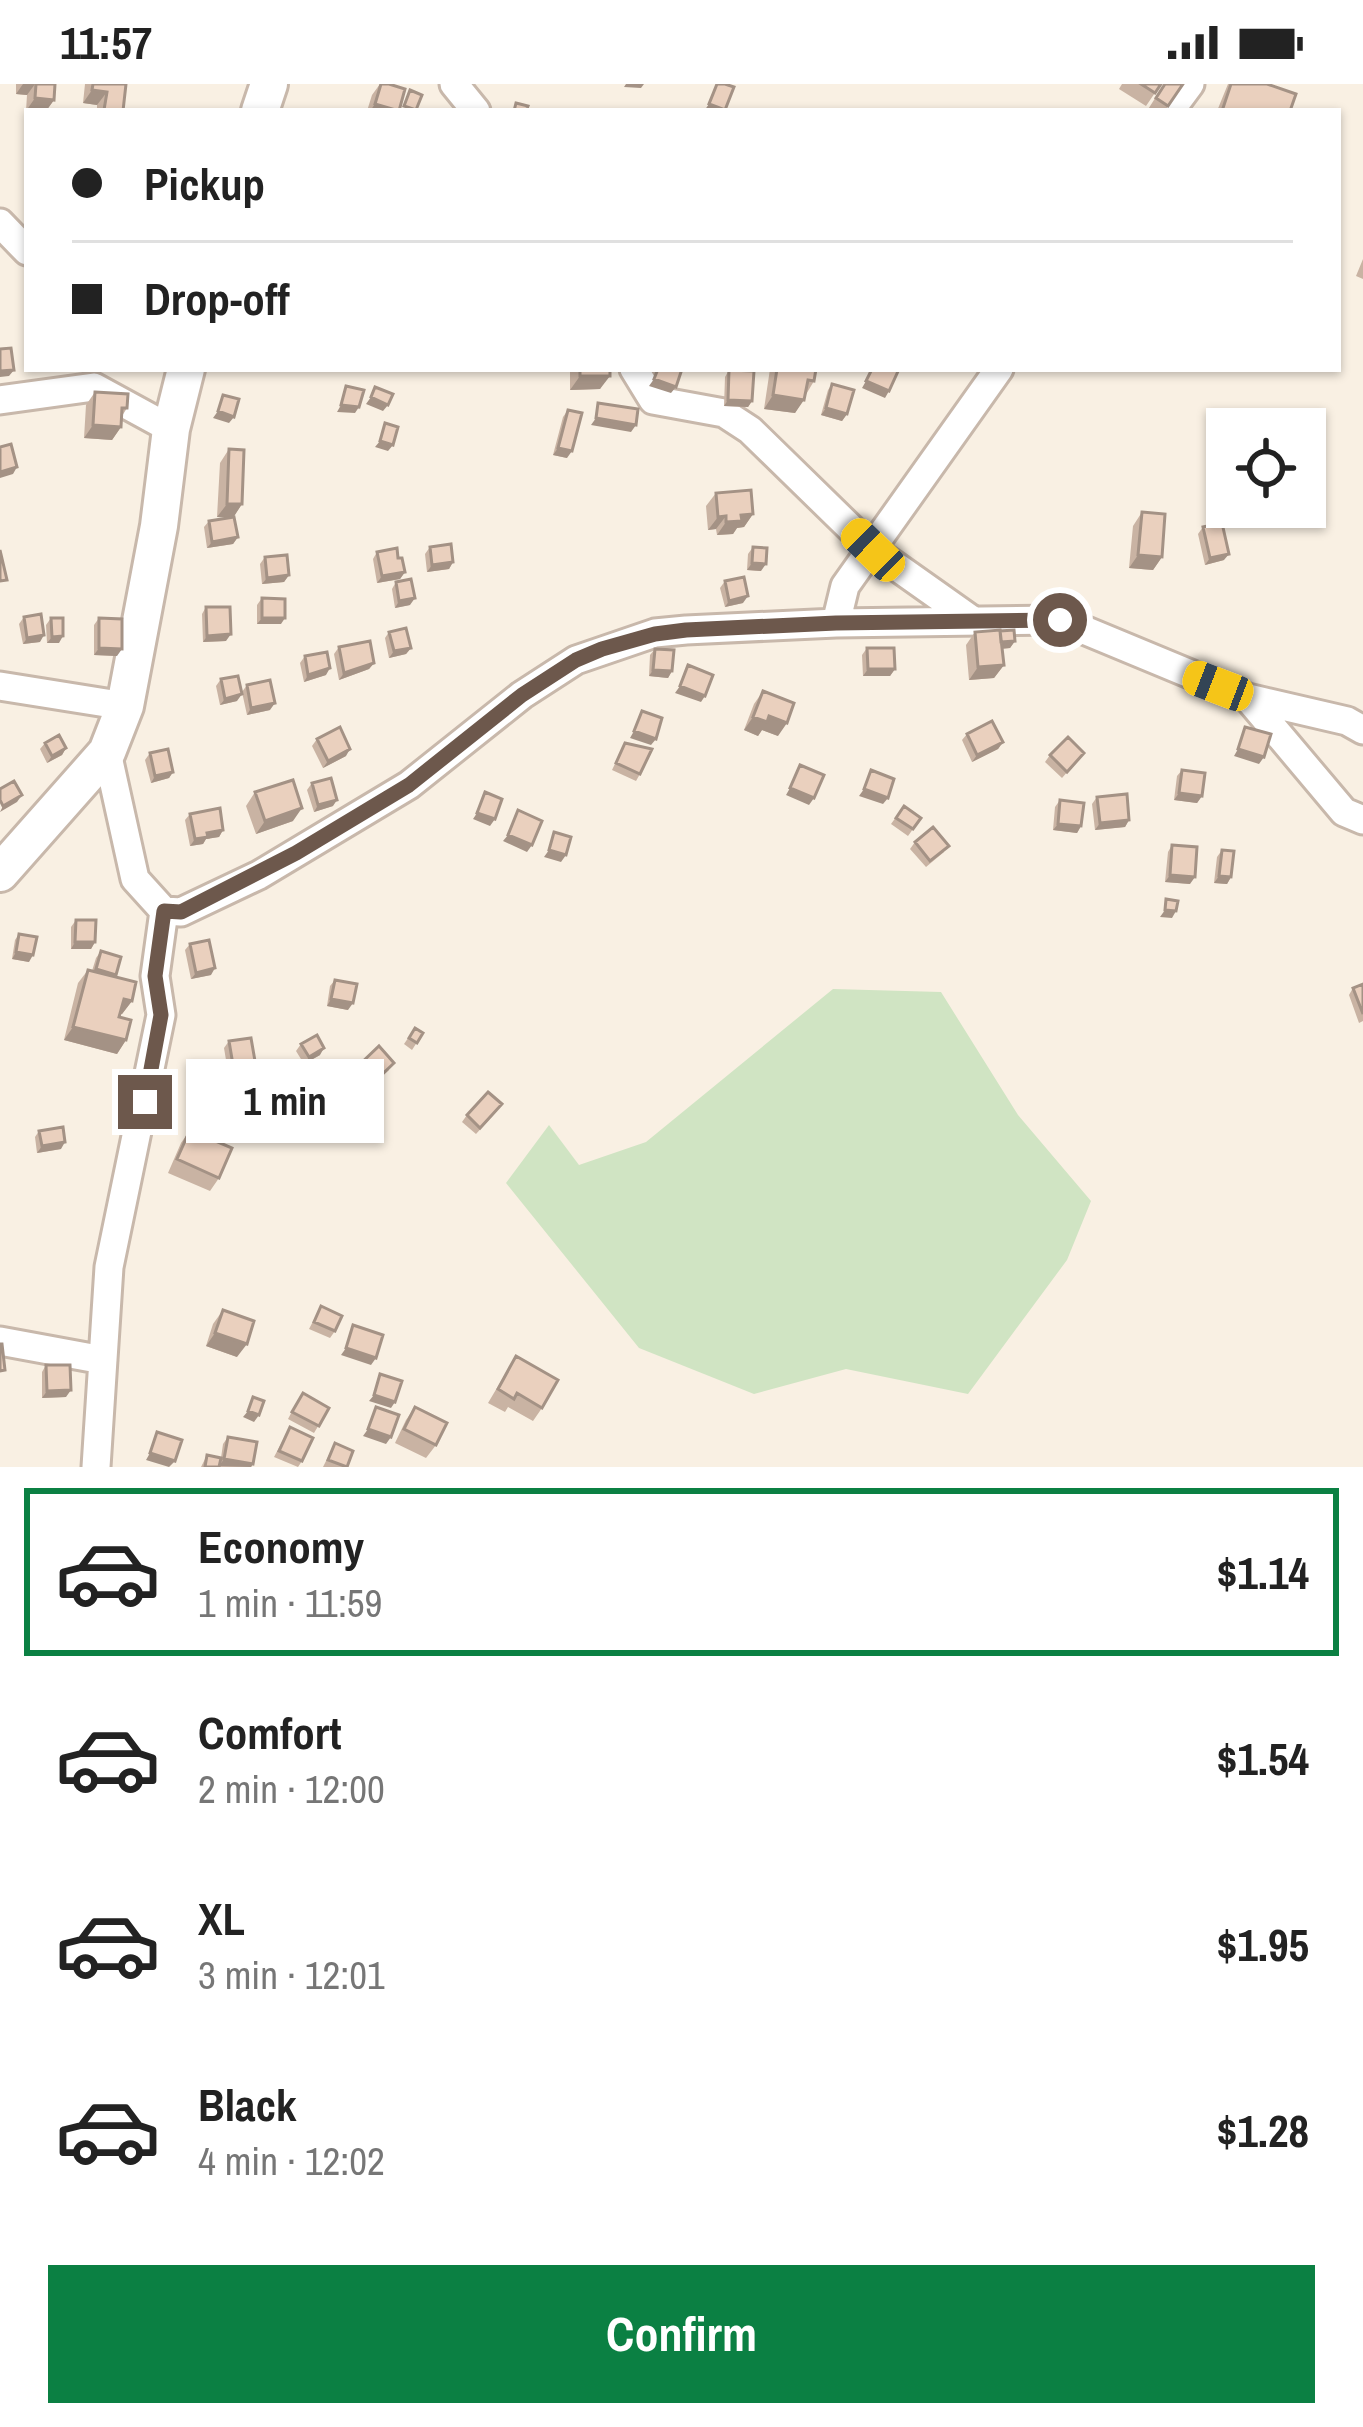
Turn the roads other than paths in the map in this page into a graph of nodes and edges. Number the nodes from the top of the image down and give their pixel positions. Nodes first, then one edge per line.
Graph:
1 (454, 84) edge
2 (474, 108) edge
3 (0, 223) edge
4 (24, 248) edge
5 (185, 372) edge
6 (636, 372) edge
7 (997, 372) edge
8 (30, 381) edge
9 (0, 400) edge
10 (170, 429) junction
11 (873, 550) junction
12 (972, 620) junction
13 (836, 623) junction
14 (0, 686) edge
15 (1248, 698) junction
16 (125, 706) junction
17 (1363, 730) edge
18 (107, 752) junction
19 (1363, 820) edge
20 (0, 873) edge
21 (164, 911) junction
22 (0, 1340) edge
23 (103, 1360) junction
24 (98, 1466) edge

1 - 2 street
3 - 4 street
5 - 10 street
6 - 11 street
7 - 11 street
8 - 9 street
8 - 10 street
10 - 16 street
11 - 12 street
11 - 13 street
12 - 13 street
12 - 15 street
13 - 21 street
14 - 16 street
15 - 17 street
15 - 19 street
16 - 18 street
18 - 20 street
18 - 21 street
21 - 23 street
22 - 23 street
23 - 24 street

